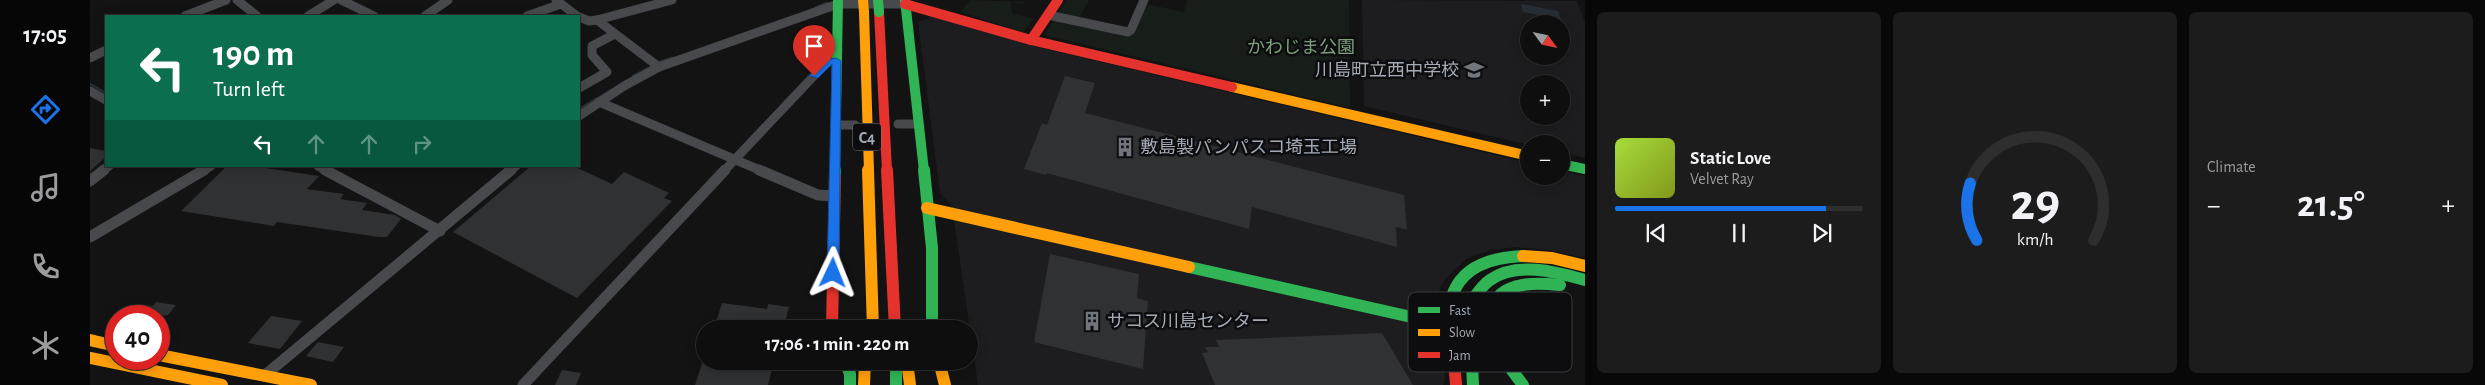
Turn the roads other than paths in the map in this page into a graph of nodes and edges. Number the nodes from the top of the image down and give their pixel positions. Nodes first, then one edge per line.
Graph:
1 (226, 0) edge
2 (237, 0) edge
3 (334, 0) edge
4 (341, 0) edge
5 (448, 0) edge
6 (672, 0) edge
7 (863, 0) edge
8 (1058, 0) edge
9 (1144, 0) edge
10 (558, 2) edge
11 (838, 2) edge
12 (905, 2) edge
13 (878, 6) edge
14 (188, 15) edge
15 (252, 15) edge
16 (310, 15) edge
17 (372, 15) edge
18 (426, 15) edge
19 (529, 15) edge
20 (575, 15) edge
21 (1048, 15) junction
22 (580, 18) edge
23 (597, 20) junction
24 (615, 34) junction
25 (1032, 40) junction
26 (105, 50) edge
27 (90, 58) edge
28 (836, 61) junction
29 (659, 67) junction
30 (580, 87) edge
31 (90, 91) edge
32 (105, 99) edge
33 (599, 102) junction
34 (580, 115) edge
35 (898, 124) dead end
36 (918, 124) junction
37 (836, 125) junction
38 (855, 125) dead end
39 (1520, 154) edge
40 (736, 159) junction
41 (1570, 166) edge
42 (108, 167) edge
43 (209, 167) edge
44 (320, 167) edge
45 (515, 167) edge
46 (1585, 170) edge
47 (90, 181) edge
48 (835, 196) junction
49 (927, 208) junction
50 (440, 230) junction
51 (90, 237) edge
52 (892, 260) junction
53 (1585, 266) edge
54 (1585, 280) edge
55 (1585, 290) edge
56 (1455, 292) edge
57 (1480, 292) edge
58 (1507, 292) edge
59 (1408, 316) edge
60 (832, 320) edge
61 (872, 320) edge
62 (895, 320) edge
63 (901, 320) edge
64 (932, 320) edge
65 (90, 340) edge
66 (105, 343) edge
67 (170, 357) edge
68 (90, 358) edge
69 (848, 370) edge
70 (865, 370) edge
71 (874, 370) edge
72 (896, 370) edge
73 (908, 370) edge
74 (941, 370) edge
75 (1455, 372) edge
76 (1472, 372) edge
77 (1512, 372) edge
78 (264, 376) junction
79 (222, 385) edge
80 (311, 385) edge
81 (523, 385) edge
82 (850, 385) edge
83 (864, 385) edge
84 (875, 385) edge
85 (896, 385) edge
86 (910, 385) edge
87 (945, 385) edge
88 (1456, 385) edge
89 (1473, 385) edge
90 (1523, 385) edge

1 - 14 street
2 - 15 street
3 - 16 street
4 - 17 street
5 - 18 street
6 - 23 street
7 - 61 main road, C4, bridge
8 - 21 main road
9 - 21 street
10 - 19 street
10 - 20 street
11 - 12 street
11 - 28 main road
11 - 29 street
12 - 25 main road
12 - 36 main road
13 - 52 main road, C4
21 - 25 main road
22 - 23 street
23 - 24 street
24 - 29 street
24 - 30 street
25 - 39 main road
26 - 27 street
28 - 37 main road
28 - 40 street
29 - 33 street
31 - 32 street
33 - 34 street
33 - 40 street
35 - 36 street
36 - 49 main road
37 - 38 street
37 - 48 main road
40 - 48 street
40 - 81 street
41 - 46 main road
42 - 47 street
43 - 51 street
44 - 50 street
45 - 50 street
48 - 60 main road
49 - 59 main road
49 - 64 main road
50 - 78 street
52 - 62 main road, C4
52 - 63 main road
53 - 56 main road
54 - 57 main road
55 - 58 main road
65 - 66 main road
67 - 78 main road
68 - 79 main road
69 - 82 main road
70 - 83 main road
71 - 84 main road
72 - 85 main road
73 - 86 main road
74 - 87 main road
75 - 88 main road
76 - 89 main road
77 - 90 main road
78 - 80 main road

